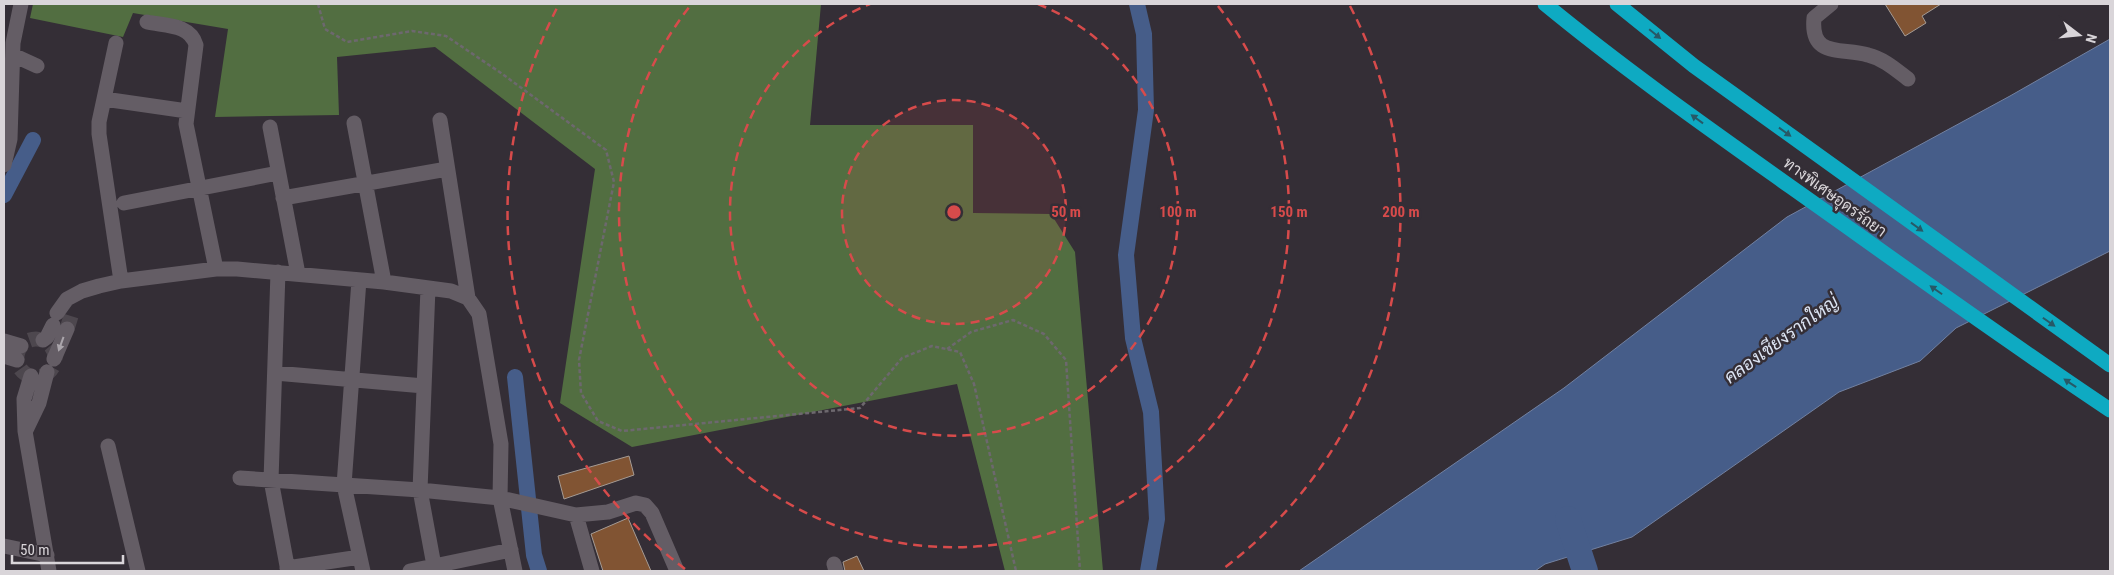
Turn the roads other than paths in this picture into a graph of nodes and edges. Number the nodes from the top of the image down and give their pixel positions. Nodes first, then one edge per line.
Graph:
1 (21, 4) edge
2 (1534, 4) edge
3 (1546, 4) edge
4 (1617, 4) edge
5 (1828, 5) edge
6 (147, 22) dead end
7 (1584, 35) junction
8 (116, 43) dead end
9 (13, 56) junction
10 (37, 66) dead end
11 (1908, 79) dead end
12 (104, 99) junction
13 (187, 111) junction
14 (7, 113) edge
15 (440, 120) dead end
16 (354, 123) dead end
17 (270, 127) dead end
18 (4, 165) edge
19 (447, 168) junction
20 (278, 173) junction
21 (365, 183) junction
22 (199, 189) junction
23 (283, 198) junction
24 (124, 203) dead end
25 (216, 269) junction
26 (278, 272) junction
27 (298, 274) junction
28 (359, 280) junction
29 (121, 282) junction
30 (384, 282) junction
31 (428, 288) junction
32 (468, 298) junction
33 (62, 321) junction
34 (43, 340) dead end
35 (4, 341) edge
36 (14, 354) edge
37 (2110, 365) edge
38 (275, 373) junction
39 (31, 376) dead end
40 (352, 380) junction
41 (424, 386) junction
42 (2110, 410) edge
43 (25, 432) junction
44 (108, 446) dead end
45 (240, 478) dead end
46 (271, 480) junction
47 (344, 485) junction
48 (420, 490) junction
49 (500, 498) junction
50 (576, 515) junction
51 (4, 546) edge
52 (511, 550) junction
53 (47, 555) junction
54 (362, 564) edge
55 (435, 569) edge
56 (288, 570) edge
57 (49, 571) edge
58 (138, 571) edge
59 (410, 571) edge
60 (515, 571) edge
61 (592, 571) edge
62 (677, 571) edge

1 - 9 street
2 - 7 highway
3 - 7 highway, ทางพิเศษอุดรรัถยา
4 -> 37 highway, ทางพิเศษอุดรรัถยา
5 - 11 street
6 - 13 street
42 -> 7 highway, ทางพิเศษอุดรรัถยา
8 - 12 street
9 - 10 street
9 - 14 street
12 - 13 street
12 - 29 street
13 - 22 street
14 - 18 street
15 - 19 street
16 - 21 street
17 - 20 street
19 - 21 street
19 - 32 street
20 - 22 street
20 - 23 street
21 - 23 street
21 - 30 street
22 - 24 street
22 - 25 street
23 - 27 street
25 - 26 street
25 - 29 street
26 - 27 street
26 - 38 street
27 - 28 street
28 - 30 street
28 - 40 street
29 - 33 street
30 - 31 street
31 - 32 street
31 - 41 street
32 - 49 street
33 - 34 street
33 -> 43 street
35 - 36 street
38 - 40 street
38 - 46 street
39 - 43 street
40 - 41 street
40 - 47 street
41 - 48 street
43 - 53 street
44 - 58 street
45 - 46 street
46 - 47 street
46 - 56 street
47 - 48 street
47 - 54 street
48 - 49 street
48 - 55 street
49 - 50 street
49 - 52 street
50 - 61 street
50 - 62 street
51 - 53 street
52 - 55 street
52 - 60 street
53 - 57 street
54 - 56 street
55 - 59 street

